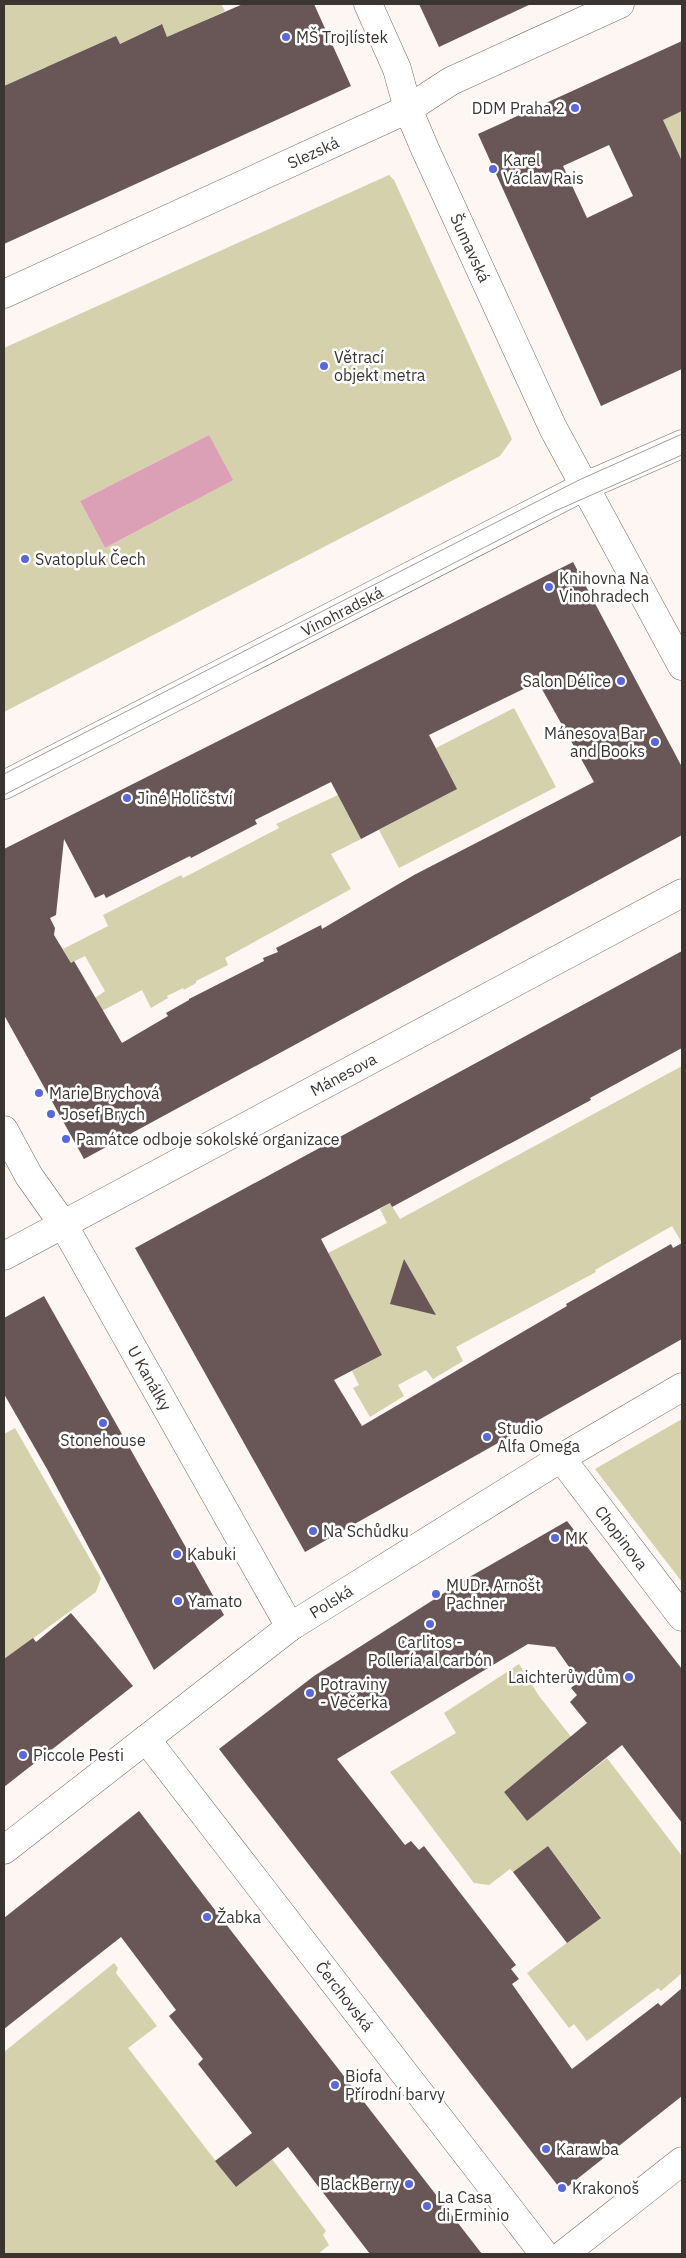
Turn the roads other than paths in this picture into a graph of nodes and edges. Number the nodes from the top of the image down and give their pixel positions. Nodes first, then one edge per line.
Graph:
1 (368, 4) edge
2 (620, 4) edge
3 (408, 109) junction
4 (4, 294) edge
5 (682, 444) edge
6 (584, 487) junction
7 (682, 666) edge
8 (4, 785) edge
9 (682, 893) edge
10 (4, 1130) edge
11 (62, 1224) junction
12 (4, 1256) edge
13 (682, 1387) edge
14 (561, 1458) junction
15 (682, 1617) edge
16 (290, 1628) junction
17 (146, 1739) junction
18 (4, 1850) edge
19 (682, 2161) edge
20 (544, 2254) edge
21 (564, 2254) edge

1 - 3 street, Šumavská
2 - 3 street, Slezská
3 - 4 street, Slezská
3 - 6 street, Šumavská
5 - 6 street, Vinohradská
6 - 7 street, Šumavská
6 - 8 street, Vinohradská
9 - 11 street, Mánesova
10 - 11 street, U Kanálky
11 - 12 street, Mánesova
11 - 16 street, U Kanálky
13 - 14 street, Polská
14 - 15 street, Chopinova
14 - 16 street, Polská
16 - 17 street, Polská
17 - 18 street, Polská
17 - 20 street, Čerchovská
19 - 21 street

